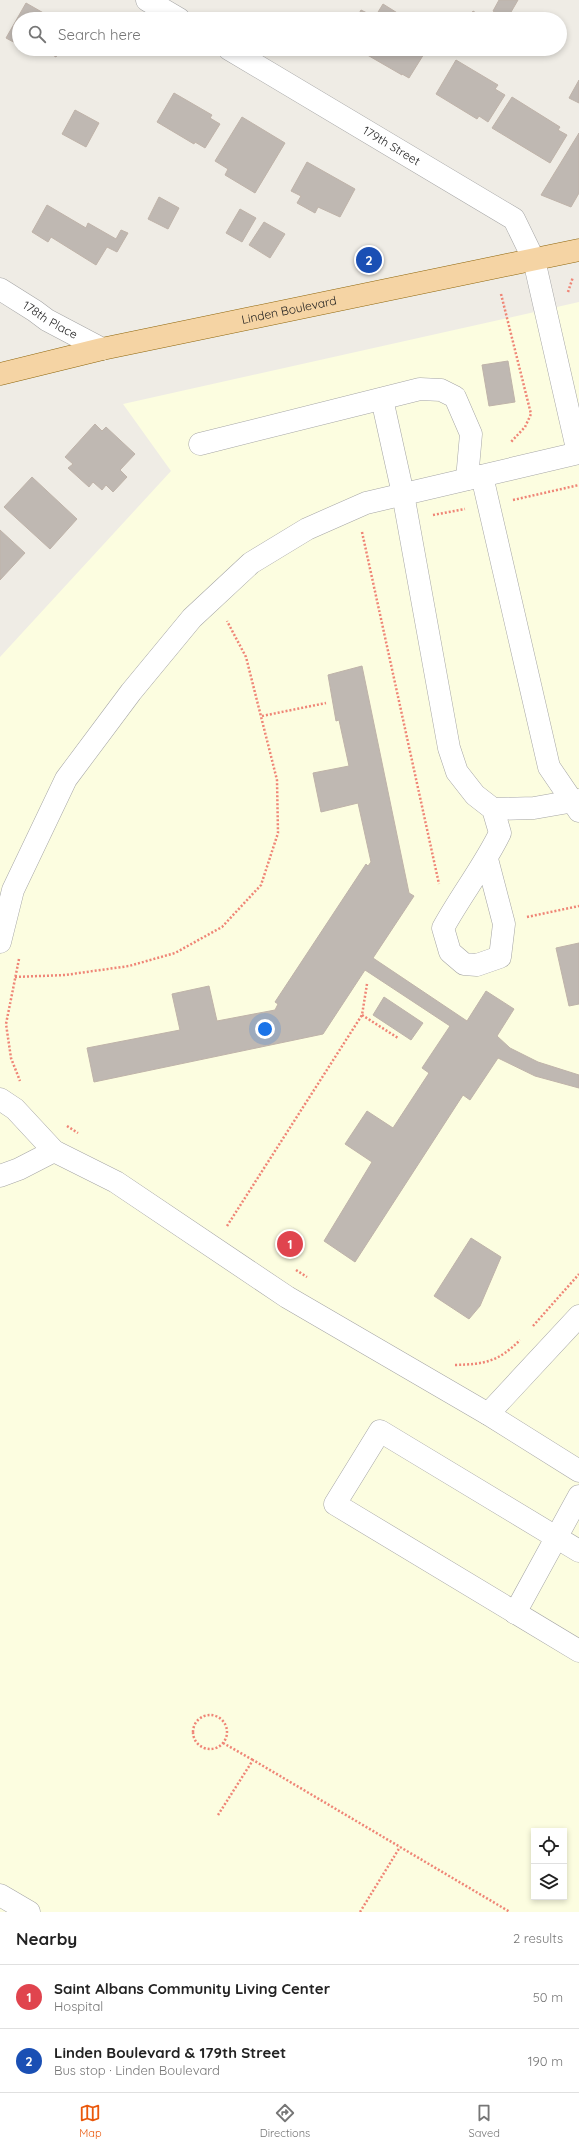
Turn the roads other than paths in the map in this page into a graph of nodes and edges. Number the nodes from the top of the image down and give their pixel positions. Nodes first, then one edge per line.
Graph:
1 (147, 0) edge
2 (167, 12) edge
3 (241, 56) edge
4 (579, 250) edge
5 (534, 260) junction
6 (0, 289) edge
7 (102, 349) junction
8 (0, 374) edge
9 (382, 399) junction
10 (200, 444) dead end
11 (578, 453) edge
12 (474, 478) junction
13 (402, 494) junction
14 (577, 804) edge
15 (493, 808) junction
16 (487, 859) dead end
17 (0, 942) edge
18 (0, 1099) edge
19 (54, 1151) junction
20 (0, 1176) edge
21 (579, 1316) edge
22 (488, 1414) junction
23 (579, 1471) edge
24 (579, 1496) edge
25 (556, 1538) junction
26 (579, 1551) edge
27 (515, 1613) junction
28 (579, 1650) edge
29 (0, 1895) edge
30 (28, 1912) edge

1 - 2 street
3 - 5 street, 179th Street
4 - 5 main road, Linden Boulevard
5 - 7 main road, Linden Boulevard
5 - 11 street, 179th Street
6 - 7 street, 178th Place
7 - 8 main road, Linden Boulevard
9 - 10 street
9 - 12 street
9 - 13 street
11 - 12 street
12 - 13 street
12 - 14 street
13 - 15 street
13 - 17 street
14 - 15 street
15 - 16 street
18 - 19 street
19 - 20 street
19 - 22 street
21 - 22 street
22 - 23 street
24 - 25 street
25 - 26 street
25 - 27 street
25 - 27 street
27 - 28 street
29 - 30 street

